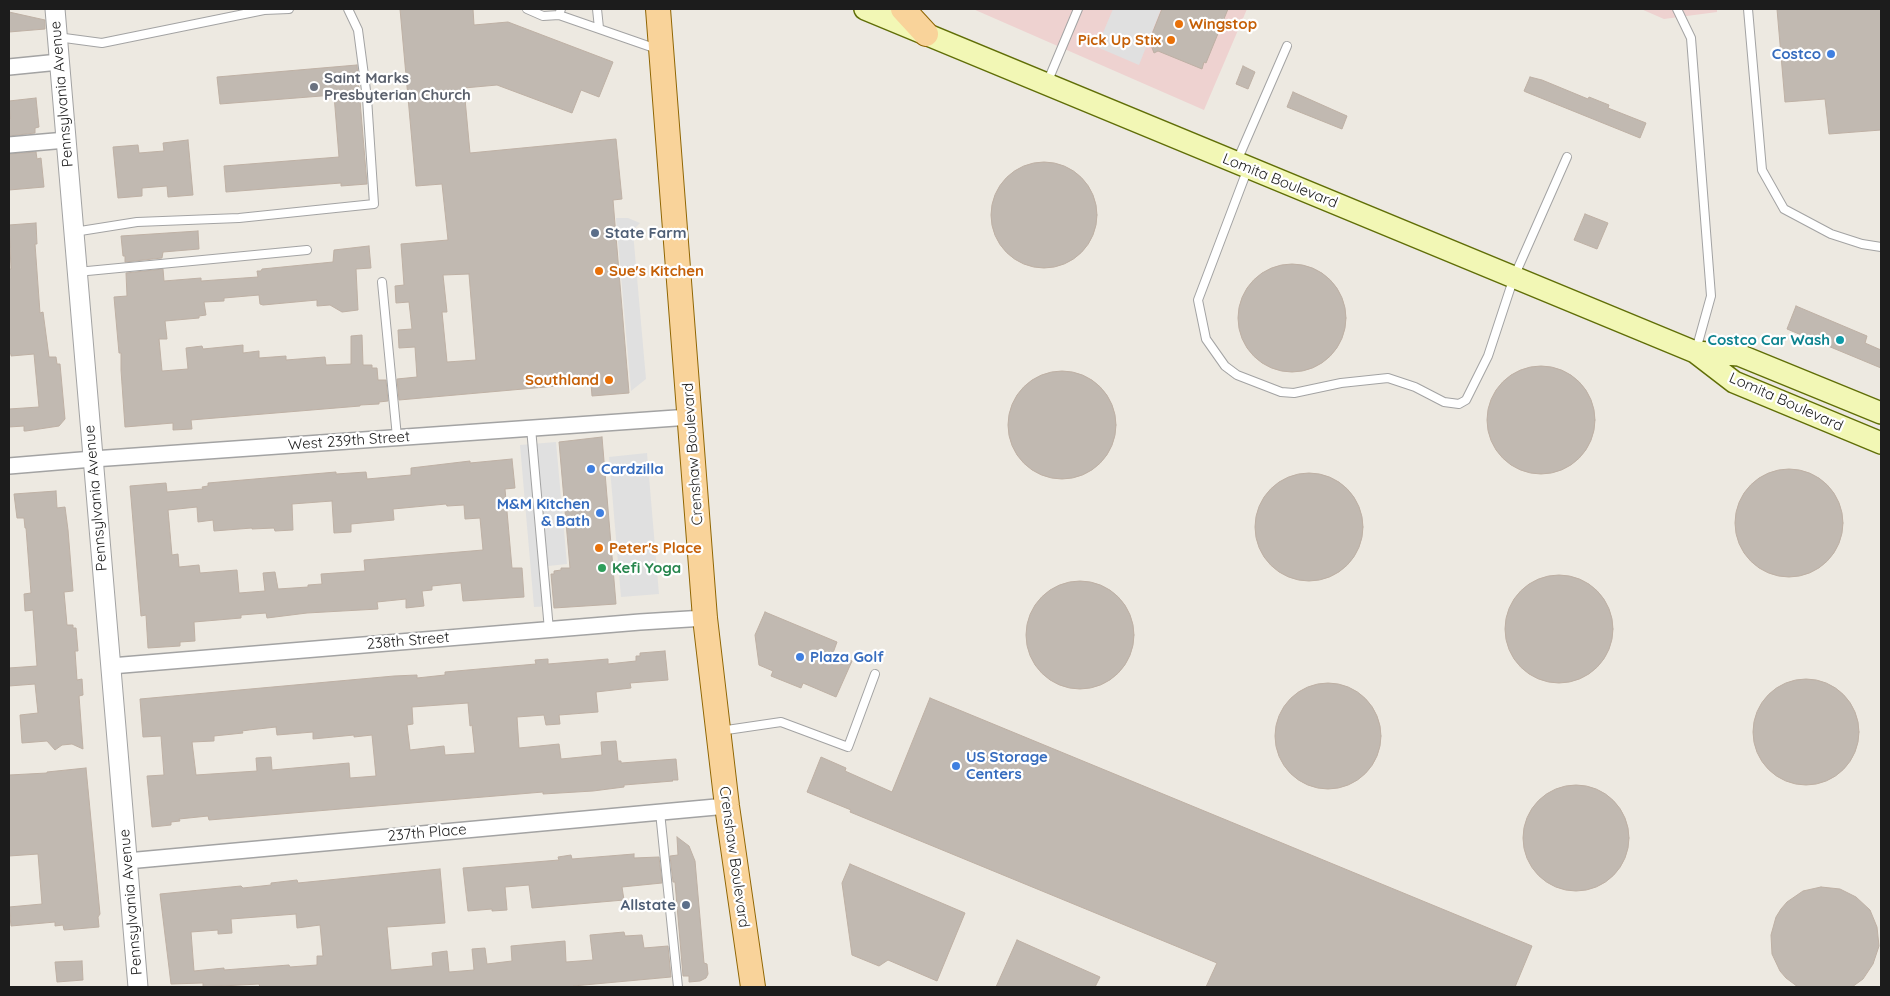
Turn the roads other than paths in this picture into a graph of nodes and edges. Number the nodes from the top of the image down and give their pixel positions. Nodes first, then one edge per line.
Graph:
1 (54, 9) edge
2 (289, 9) edge
3 (348, 9) edge
4 (526, 9) edge
5 (597, 9) edge
6 (658, 9) edge
7 (865, 9) edge
8 (903, 9) edge
9 (1078, 9) edge
10 (1677, 9) edge
11 (1748, 9) edge
12 (560, 12) edge
13 (599, 28) junction
14 (926, 34) junction
15 (57, 37) junction
16 (1287, 46) dead end
17 (662, 51) junction
18 (59, 62) junction
19 (9, 67) edge
20 (1046, 84) junction
21 (66, 140) junction
22 (9, 145) edge
23 (1567, 157) dead end
24 (1242, 165) junction
25 (74, 232) junction
26 (1881, 247) edge
27 (307, 250) dead end
28 (77, 272) junction
29 (1514, 277) junction
30 (382, 282) dead end
31 (1695, 352) junction
32 (1881, 413) edge
33 (690, 417) junction
34 (531, 428) junction
35 (398, 437) junction
36 (1881, 443) edge
37 (93, 459) junction
38 (9, 466) edge
39 (705, 618) junction
40 (549, 630) junction
41 (111, 666) junction
42 (875, 674) dead end
43 (718, 732) junction
44 (727, 806) junction
45 (660, 812) junction
46 (128, 861) junction
47 (138, 987) edge
48 (678, 987) edge
49 (753, 987) edge

1 - 15 street, Pennsylvania Avenue
2 - 15 lane
3 - 25 lane
4 - 12 lane
5 - 13 lane
6 - 17 main road, Crenshaw Boulevard
7 - 14 main road, Lomita Boulevard
8 - 14 main road
9 - 20 lane
10 - 31 lane
11 - 26 lane
12 - 13 lane
13 - 17 lane
14 - 20 main road, Lomita Boulevard
15 - 18 street, Pennsylvania Avenue
16 - 24 lane
17 - 33 main road, Crenshaw Boulevard
18 - 19 street
18 - 21 street, Pennsylvania Avenue
20 - 24 main road, Lomita Boulevard
21 - 22 street
21 - 25 street, Pennsylvania Avenue
23 - 29 lane
24 - 29 main road, Lomita Boulevard
24 - 29 lane
25 - 28 street, Pennsylvania Avenue
27 - 28 lane
28 - 37 street, Pennsylvania Avenue
29 - 31 main road, Lomita Boulevard
30 - 35 lane
31 - 32 main road, Lomita Boulevard
31 - 36 main road, Lomita Boulevard
33 - 34 street, West 239th Street
33 - 39 main road, Crenshaw Boulevard
34 - 35 street, West 239th Street
34 - 40 lane
35 - 37 street, West 239th Street
37 - 38 street, West 239th Street
37 - 41 street, Pennsylvania Avenue
39 - 40 street, 238th Street
39 - 43 main road, Crenshaw Boulevard
40 - 41 street, 238th Street
41 - 46 street, Pennsylvania Avenue
42 - 43 lane
43 - 44 main road, Crenshaw Boulevard
44 - 45 street, 237th Place
44 - 49 main road, Crenshaw Boulevard
45 - 46 street, 237th Place
45 - 48 lane
46 - 47 street, Pennsylvania Avenue

